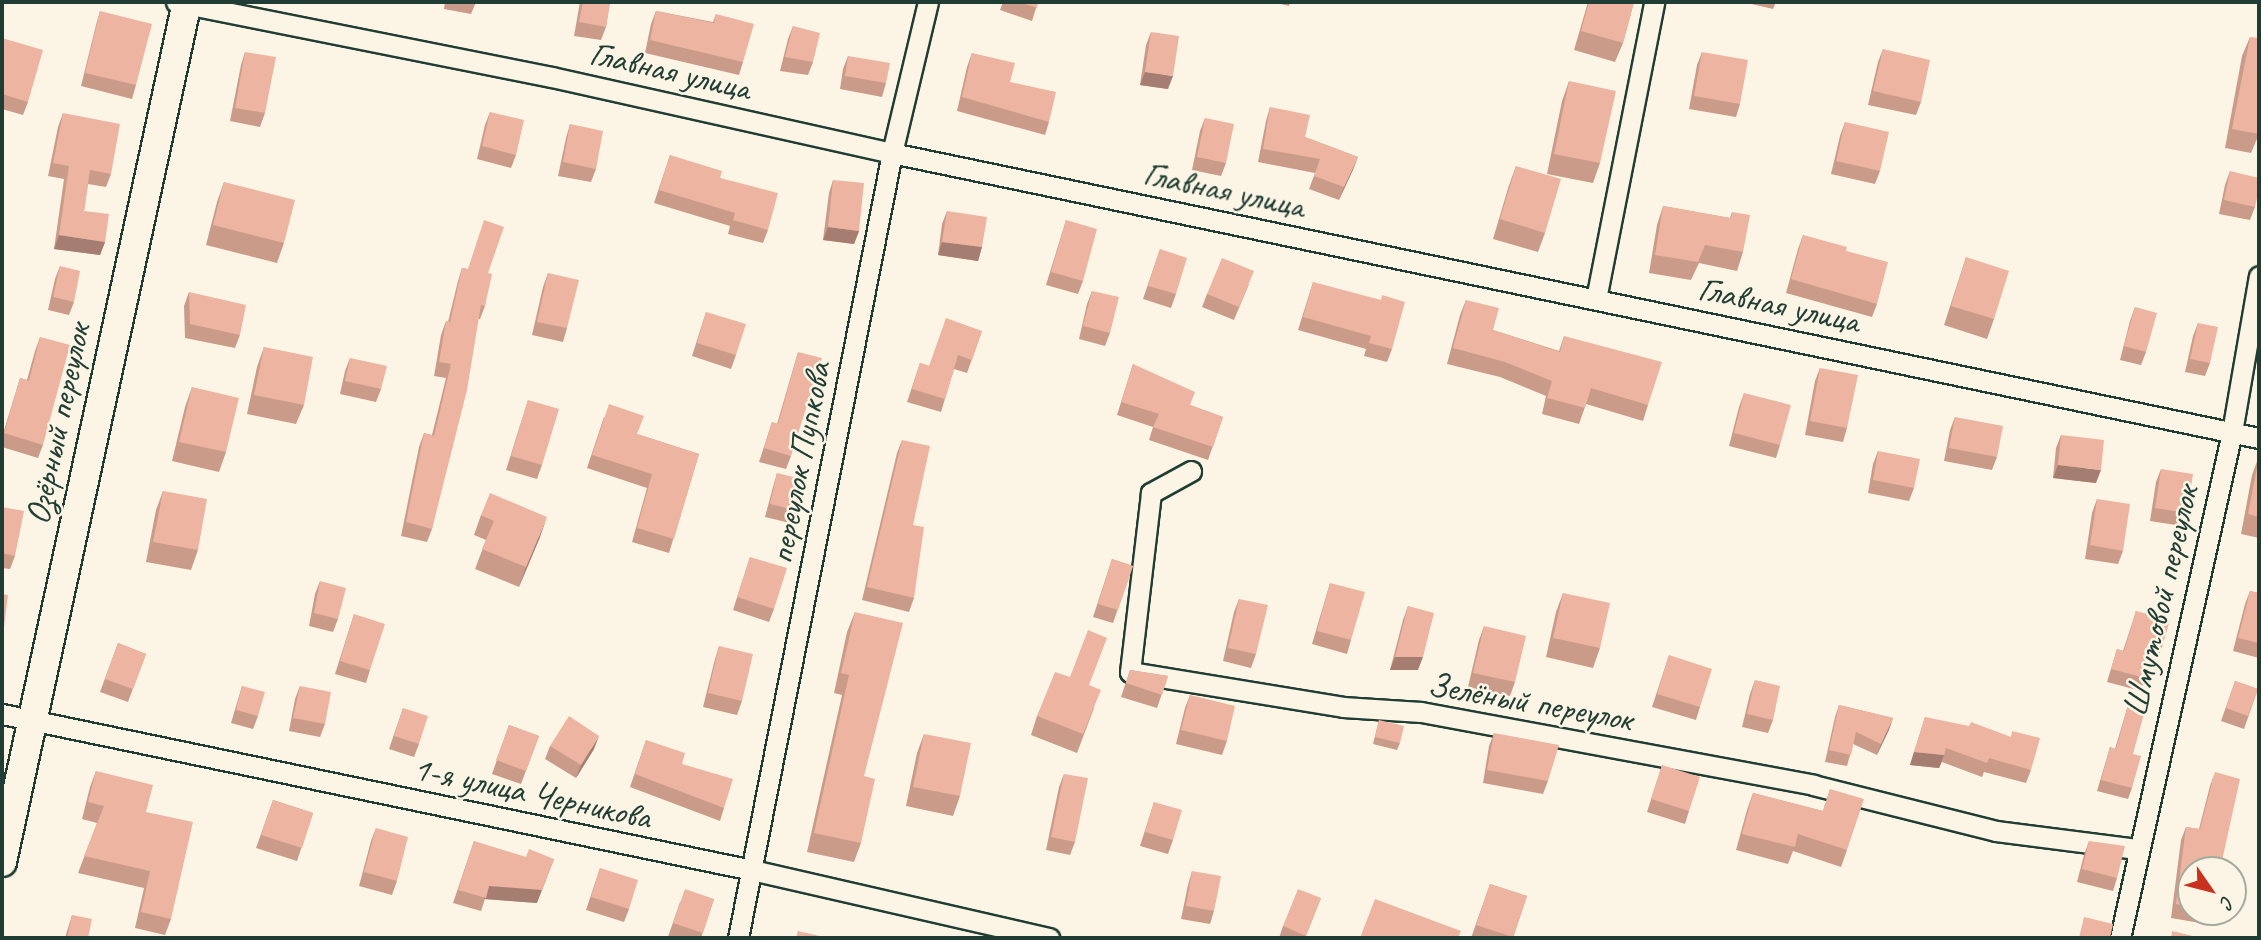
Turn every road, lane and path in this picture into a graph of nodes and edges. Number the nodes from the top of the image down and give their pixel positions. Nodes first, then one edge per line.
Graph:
1 (928, 2) edge
2 (1654, 2) edge
3 (183, 3) edge
4 (892, 153) junction
5 (2259, 276) edge
6 (1596, 299) junction
7 (2232, 432) junction
8 (2259, 438) edge
9 (1191, 471) dead end
10 (2, 714) edge
11 (30, 722) junction
12 (2137, 849) junction
13 (2, 862) edge
14 (752, 870) junction
15 (738, 938) edge
16 (1049, 938) edge
17 (2120, 938) edge

1 - 4 street, переулок Пупкова
2 - 6 street
3 - 4 street, Главная улица
3 - 11 street, Озёрный переулок
4 - 6 street, Главная улица
4 - 14 street, переулок Пупкова
5 - 7 street, Шмутовой переулок
6 - 7 street, Главная улица
7 - 8 street, Главная улица
7 - 12 street, Шмутовой переулок
9 - 12 street, Зелёный переулок
10 - 11 street, 1-я улица Черникова
11 - 13 street, Озёрный переулок
11 - 14 street, 1-я улица Черникова
12 - 17 street, Шмутовой переулок
14 - 15 street, переулок Пупкова
14 - 16 street, 1-я улица Черникова

